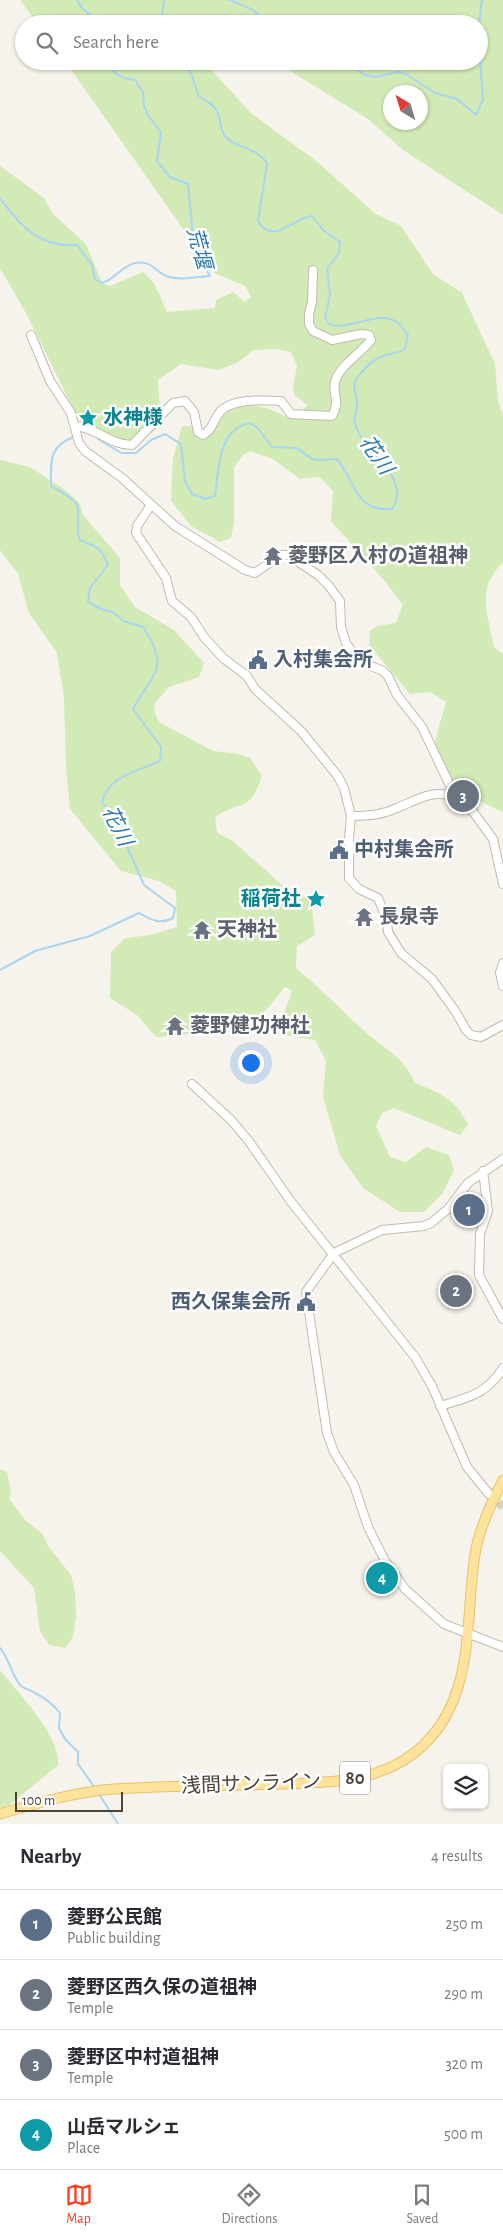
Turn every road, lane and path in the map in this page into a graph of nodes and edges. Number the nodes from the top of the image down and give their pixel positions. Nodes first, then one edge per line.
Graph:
1 (313, 270) dead end
2 (31, 335) dead end
3 (76, 426) junction
4 (151, 505) junction
5 (455, 796) junction
6 (351, 816) junction
7 (503, 884) edge
8 (503, 963) edge
9 (503, 986) edge
10 (503, 1025) edge
11 (192, 1084) dead end
12 (503, 1160) edge
13 (483, 1171) junction
14 (334, 1253) junction
15 (503, 1319) edge
16 (503, 1368) edge
17 (440, 1406) junction
18 (503, 1480) edge
19 (489, 1494) tunnel mouth
20 (467, 1634) junction
21 (503, 1647) edge
22 (0, 1814) edge

1 - 3 street
2 - 3 street
3 - 4 street
4 - 5 street
4 - 6 street
5 - 6 street
5 - 7 street
6 - 10 street
8 - 9 street
11 - 14 street
12 - 13 street
13 - 14 street
13 - 15 street
14 - 17 street
14 - 20 street
16 - 17 street
17 - 19 street
18 - 20 main road, 浅間サンライン / 80
20 - 21 street
20 - 22 main road, 浅間サンライン / 80

